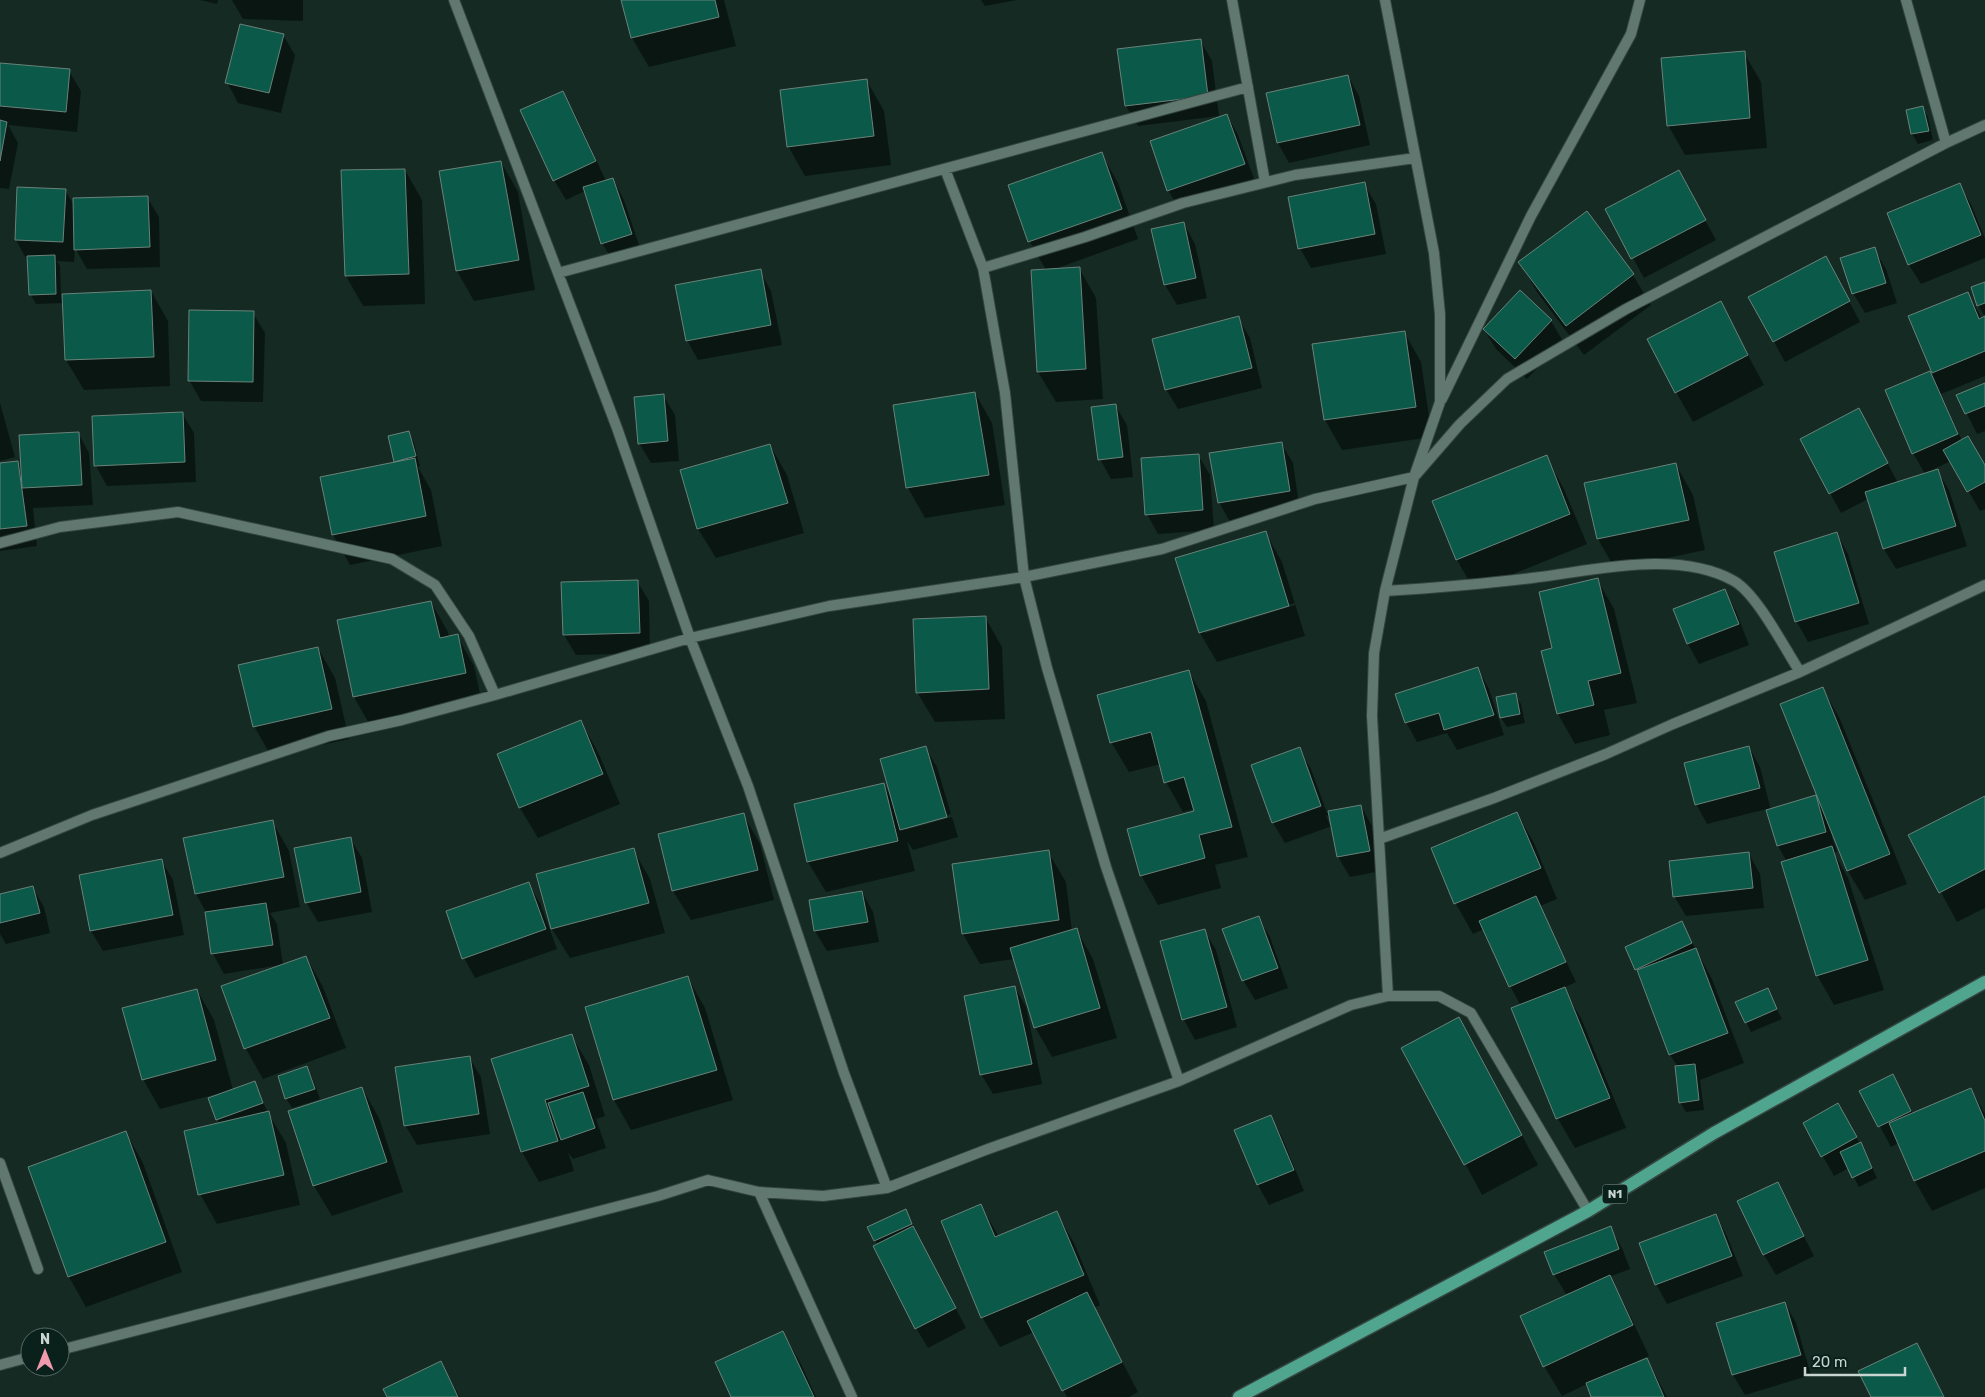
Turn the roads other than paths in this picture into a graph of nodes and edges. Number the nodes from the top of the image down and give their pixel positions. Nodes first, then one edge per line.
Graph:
1 (454, 0) edge
2 (1232, 0) edge
3 (1385, 0) edge
4 (1640, 0) edge
5 (1906, 0) edge
6 (1248, 87) junction
7 (1985, 126) edge
8 (1946, 143) junction
9 (1416, 158) junction
10 (945, 169) junction
11 (1265, 182) junction
12 (983, 268) junction
13 (558, 273) junction
14 (1440, 402) junction
15 (1414, 477) junction
16 (0, 543) edge
17 (1024, 577) junction
18 (1985, 585) edge
19 (1385, 591) junction
20 (690, 638) junction
21 (1800, 672) junction
22 (495, 696) junction
23 (1379, 839) junction
24 (0, 852) edge
25 (1985, 982) edge
26 (1388, 996) junction
27 (1178, 1081) junction
28 (0, 1163) edge
29 (887, 1188) junction
30 (759, 1192) junction
31 (1588, 1211) junction
32 (38, 1268) dead end
33 (70, 1347) edge
34 (20, 1360) edge
35 (0, 1365) edge
36 (852, 1397) edge
37 (1239, 1397) edge

1 - 13 street
2 - 6 street
3 - 9 street
4 - 14 street
5 - 8 street
6 - 10 street
6 - 11 street
7 - 8 street
8 - 15 street
9 - 11 street
9 - 14 street
10 - 12 street
10 - 13 street
11 - 12 street
12 - 17 street
13 - 20 street
14 - 15 street
15 - 17 street
15 - 19 street
16 - 22 street
17 - 20 street
17 - 27 street
18 - 21 street
19 - 21 street
19 - 23 street
20 - 22 street
20 - 29 street
21 - 23 street
22 - 24 street
23 - 26 street
25 - 31 main road, N1
26 - 27 street
26 - 31 street
27 - 29 street
28 - 32 street
29 - 30 street
30 - 33 street
30 - 36 street
31 - 37 main road, N1
34 - 35 street

